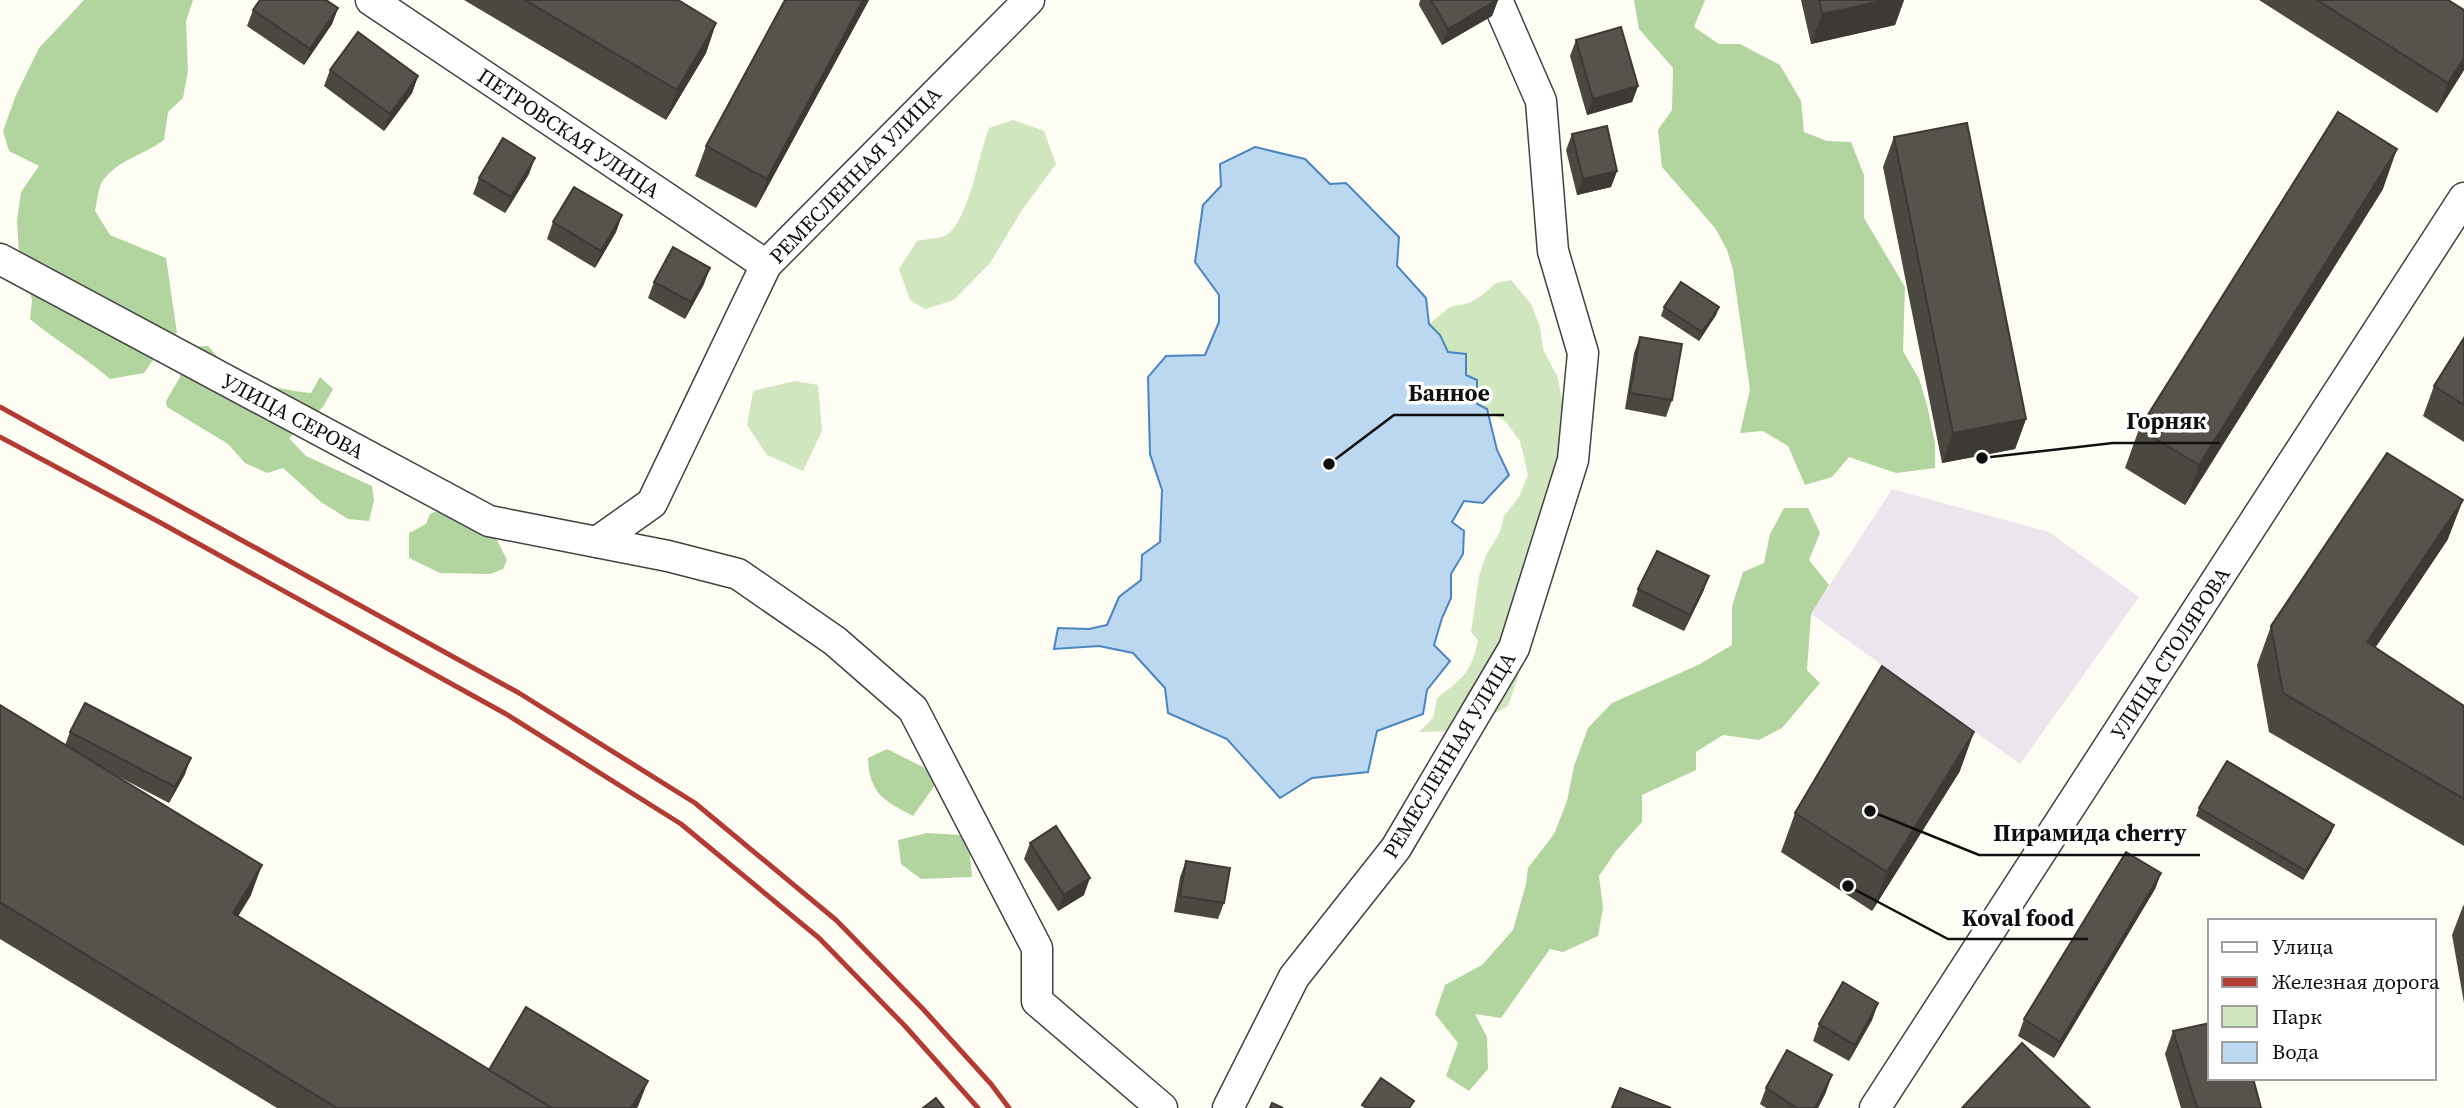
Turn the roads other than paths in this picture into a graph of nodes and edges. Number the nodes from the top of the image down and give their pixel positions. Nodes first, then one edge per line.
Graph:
1 (372, 0) edge
2 (1029, 0) edge
3 (1497, 0) edge
4 (2464, 198) edge
5 (0, 259) edge
6 (766, 265) junction
7 (597, 542) junction
8 (1162, 1108) edge
9 (1228, 1108) edge
10 (1875, 1108) edge

1 - 6 street, ПЕТРОВСКАЯ УЛИЦА
2 - 6 street, РЕМЕСЛЕННАЯ УЛИЦА
3 - 9 street, РЕМЕСЛЕННАЯ УЛИЦА
4 - 10 street, УЛИЦА СТОЛЯРОВА
5 - 7 street, УЛИЦА СЕРОВА
6 - 7 street, РЕМЕСЛЕННАЯ УЛИЦА
7 - 8 street, УЛИЦА СЕРОВА

